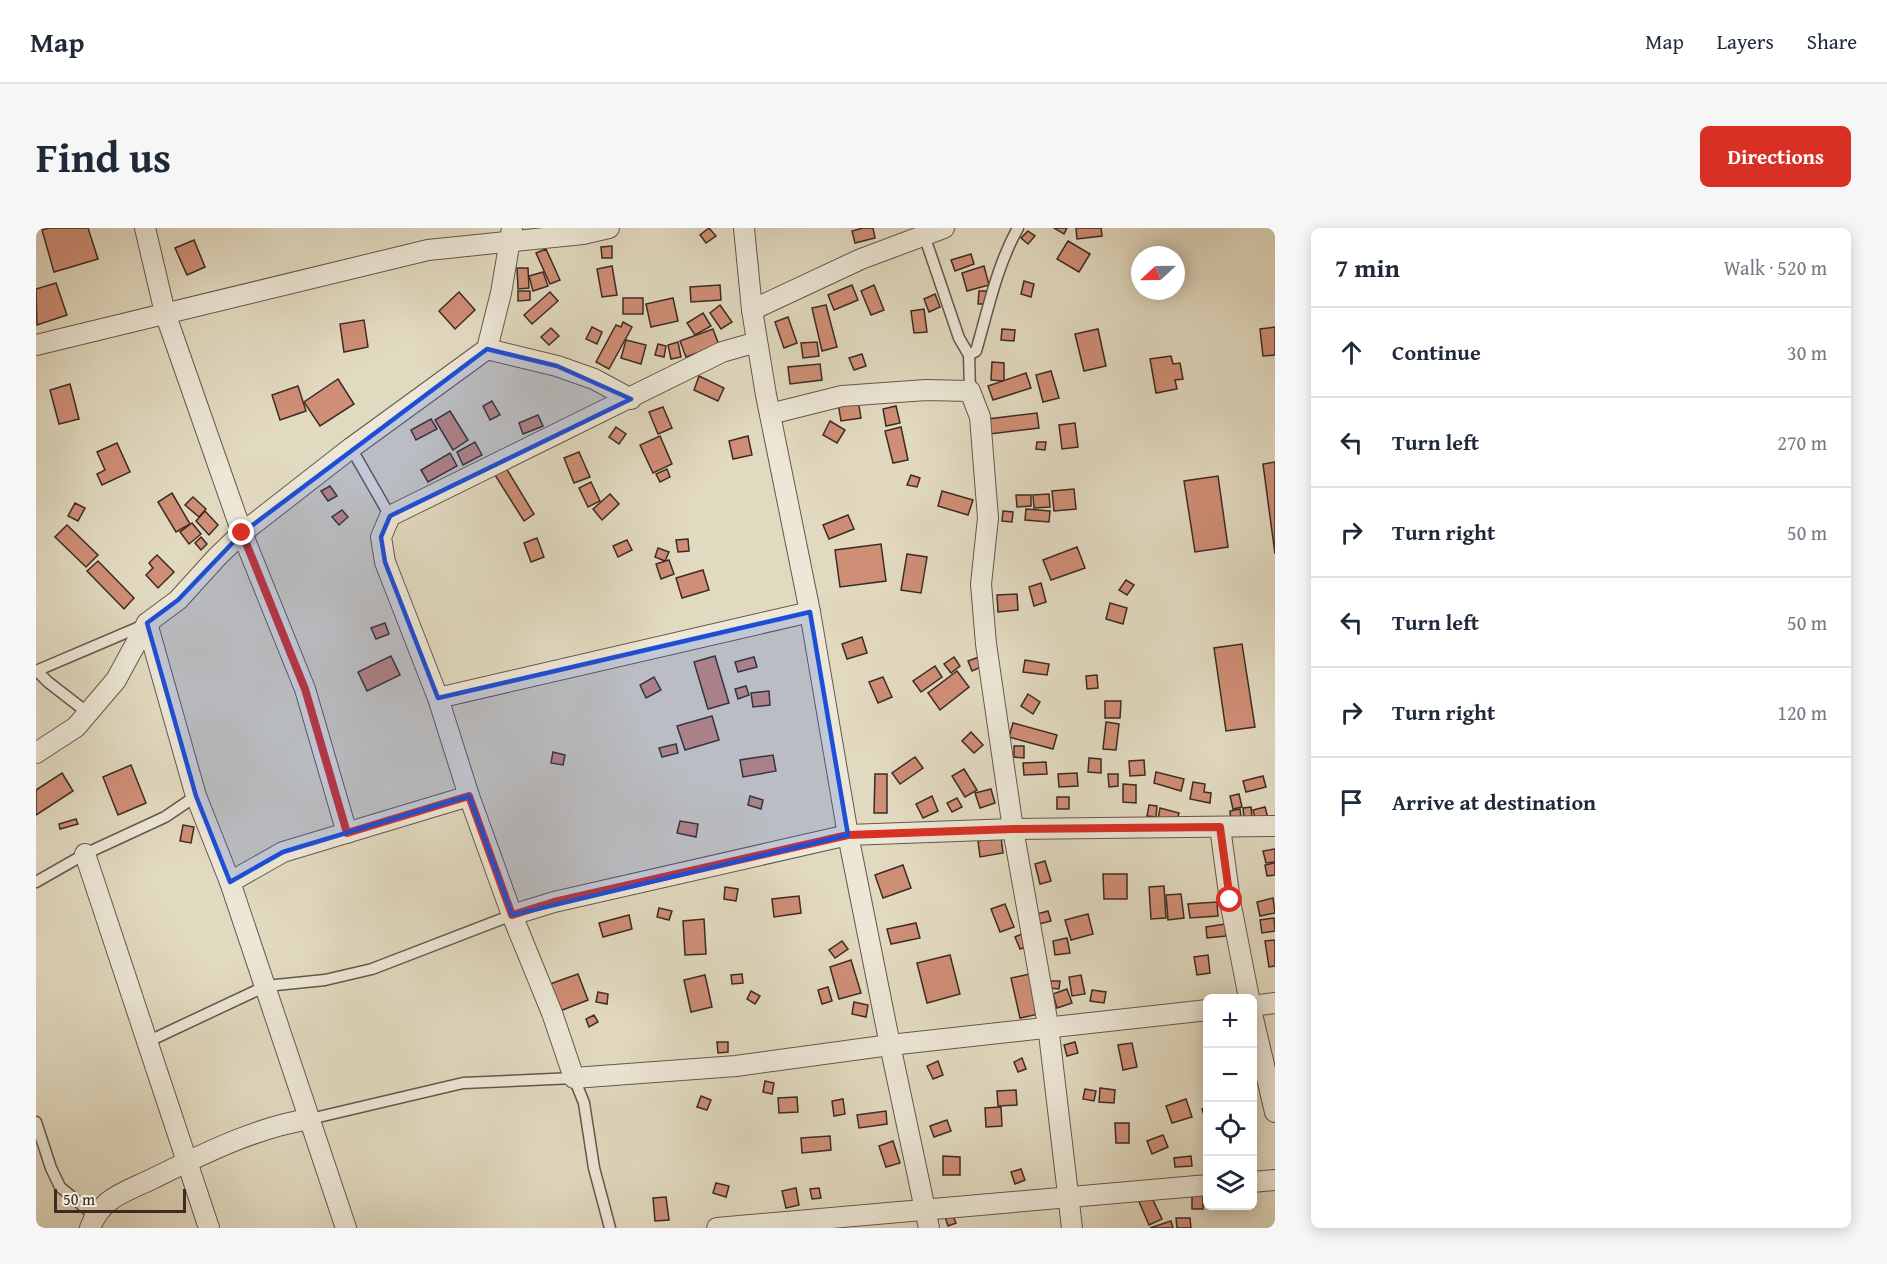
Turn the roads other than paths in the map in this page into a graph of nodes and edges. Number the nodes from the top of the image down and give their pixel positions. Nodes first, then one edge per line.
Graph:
1 (145, 228) edge
2 (609, 228) edge
3 (744, 228) edge
4 (944, 228) edge
5 (1018, 228) edge
6 (511, 234) edge
7 (924, 235) junction
8 (752, 310) junction
9 (165, 313) junction
10 (758, 342) junction
11 (36, 345) edge
12 (487, 349) junction
13 (969, 355) junction
14 (970, 391) junction
15 (631, 399) junction
16 (770, 414) junction
17 (351, 448) junction
18 (390, 516) junction
19 (242, 533) junction
20 (810, 612) junction
21 (147, 623) junction
22 (37, 671) edge
23 (438, 699) junction
24 (88, 713) junction
25 (36, 753) edge
26 (196, 796) junction
27 (469, 796) junction
28 (1275, 826) edge
29 (1220, 827) junction
30 (1013, 829) junction
31 (347, 833) junction
32 (848, 835) junction
33 (86, 854) junction
34 (36, 882) edge
35 (230, 882) junction
36 (512, 915) junction
37 (266, 986) junction
38 (1248, 994) edge
39 (1275, 1003) edge
40 (1257, 1005) edge
41 (1203, 1011) edge
42 (1048, 1027) junction
43 (1257, 1035) edge
44 (147, 1042) junction
45 (890, 1045) junction
46 (574, 1078) junction
47 (1275, 1112) edge
48 (310, 1119) junction
49 (36, 1122) edge
50 (186, 1162) junction
51 (1275, 1180) edge
52 (1257, 1182) edge
53 (1203, 1185) edge
54 (1068, 1196) junction
55 (927, 1219) edge
56 (92, 1222) edge
57 (749, 1227) edge
58 (209, 1228) edge
59 (346, 1228) edge
60 (610, 1228) edge
61 (717, 1228) edge
62 (1072, 1228) edge

1 - 9 street
2 - 6 street
3 - 8 street
4 - 7 street
5 - 13 lane
6 - 9 street
6 - 12 street
7 - 8 street
7 - 13 lane
8 - 10 street
9 - 11 street
9 - 19 street
10 - 15 street
10 - 16 street
12 - 15 street
12 - 17 street
13 - 14 lane
14 - 16 street
14 - 30 street
15 - 18 street
16 - 20 street
17 - 18 lane
17 - 19 street
18 - 23 street
19 - 21 street
19 - 31 street
20 - 23 street
20 - 32 street
21 - 22 lane
21 - 24 street
21 - 26 street
22 - 24 lane
23 - 27 street
24 - 25 street
26 - 33 lane
26 - 35 street
27 - 31 street
27 - 36 street
28 - 29 street
29 - 30 street
29 - 38 street
30 - 32 street
30 - 42 street
31 - 35 street
32 - 36 street
32 - 45 street
33 - 34 lane
33 - 44 street
35 - 37 street
36 - 37 lane
36 - 46 street
37 - 44 lane
37 - 48 street
39 - 40 street
41 - 42 street
42 - 45 street
42 - 54 street
43 - 47 street
44 - 50 street
45 - 46 street
45 - 55 street
46 - 48 lane
46 - 60 lane
48 - 50 street
48 - 59 street
49 - 56 lane
50 - 56 street
50 - 58 street
51 - 52 street
53 - 54 street
54 - 55 street
54 - 62 street
55 - 57 street
57 - 61 street

